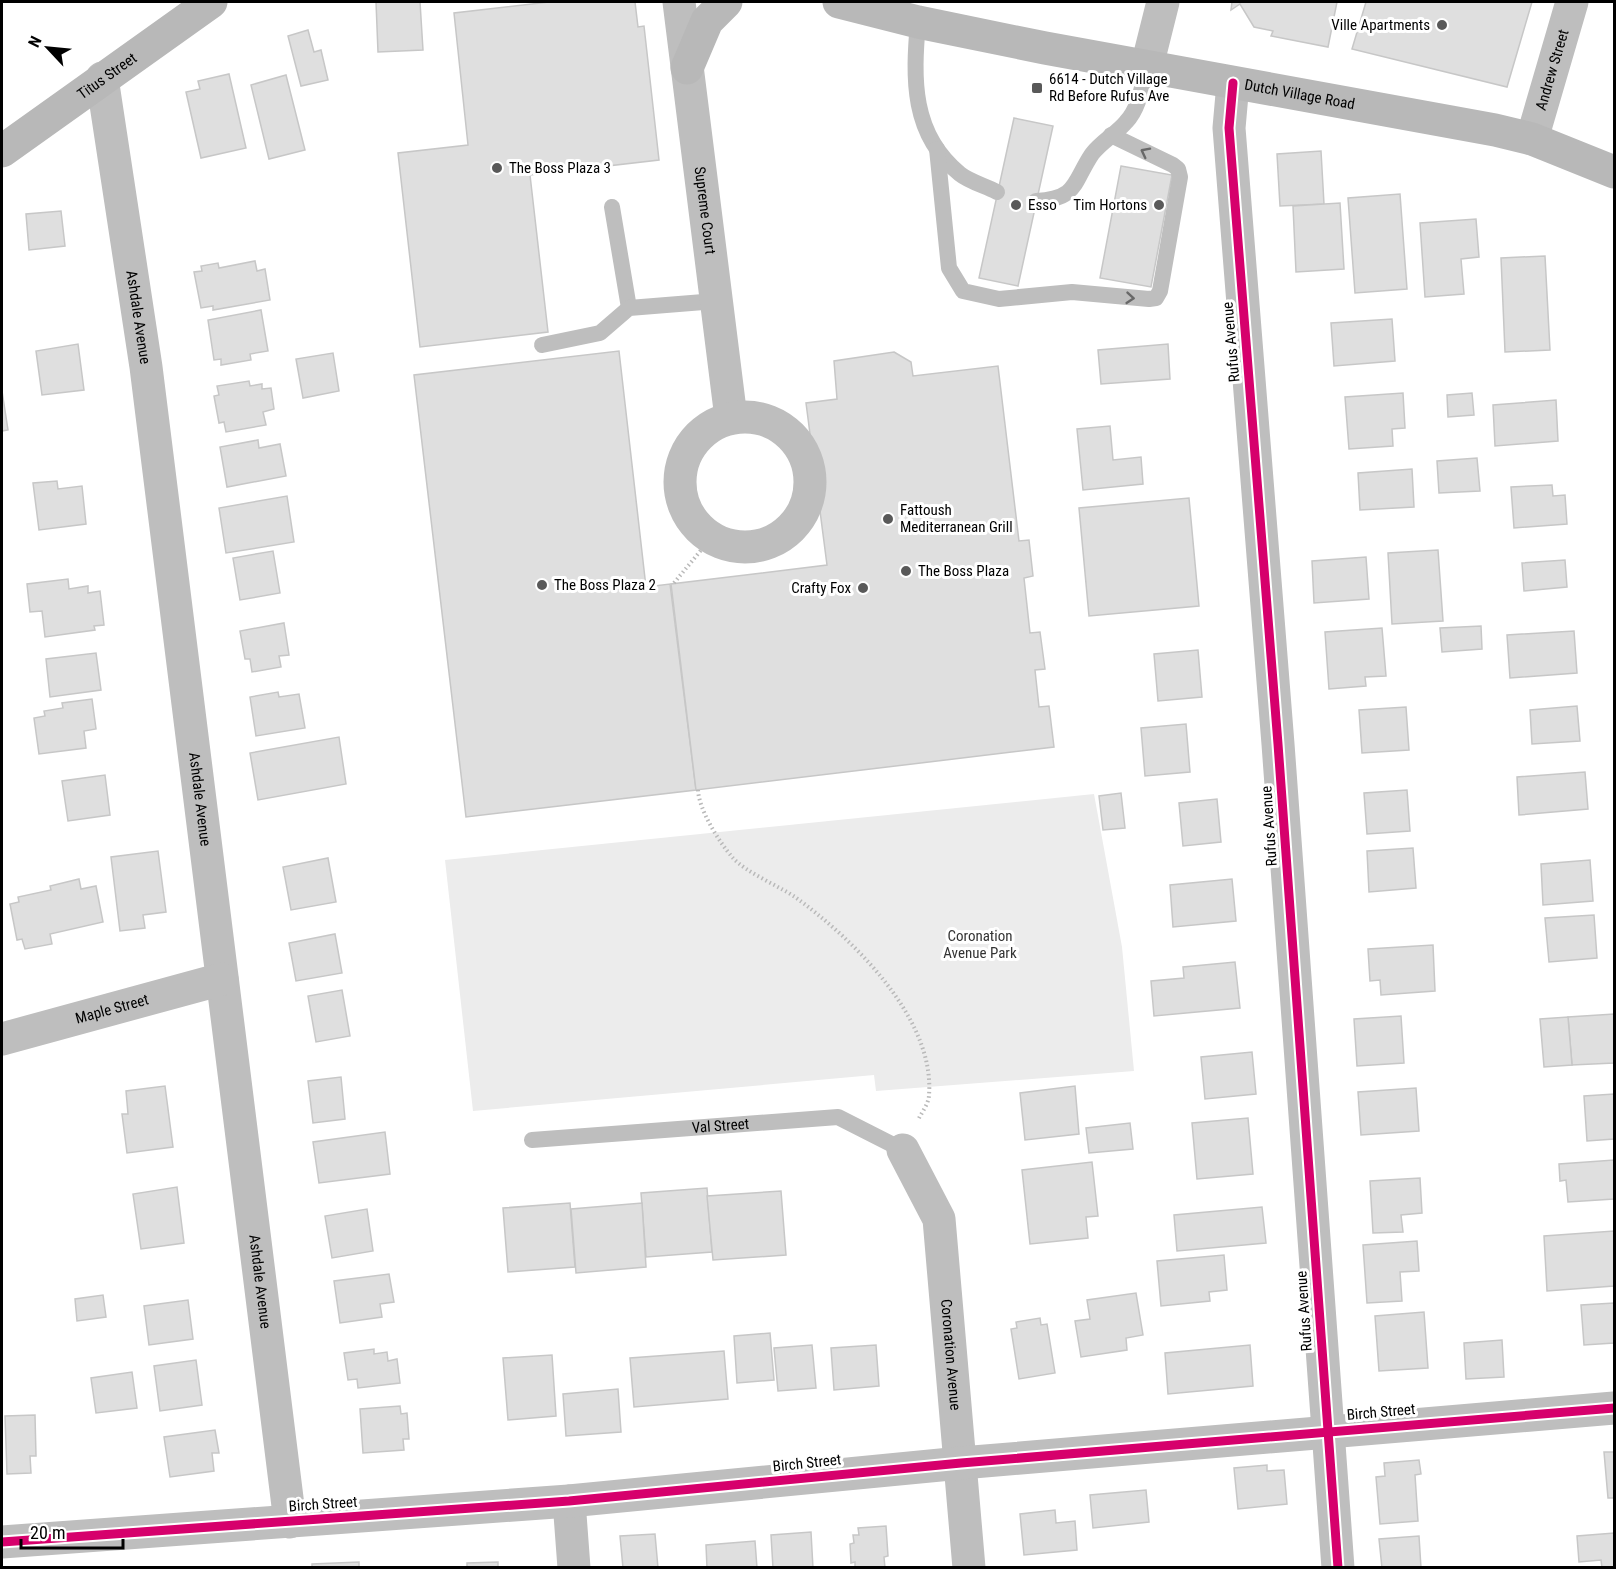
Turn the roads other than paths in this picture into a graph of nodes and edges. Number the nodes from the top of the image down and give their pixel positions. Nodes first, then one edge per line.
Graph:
1 (211, 2) edge
2 (679, 2) edge
3 (726, 2) edge
4 (839, 2) edge
5 (1163, 2) edge
6 (1572, 2) edge
7 (918, 22) junction
8 (1147, 66) junction
9 (687, 68) junction
10 (102, 78) junction
11 (1233, 83) junction
12 (1111, 135) junction
13 (1532, 139) junction
14 (937, 149) junction
15 (2, 150) edge
16 (1614, 172) edge
17 (998, 192) dead end
18 (1036, 201) dead end
19 (612, 207) dead end
20 (716, 301) junction
21 (630, 308) junction
22 (542, 345) dead end
23 (731, 418) junction
24 (222, 979) junction
25 (2, 1039) edge
26 (532, 1140) dead end
27 (903, 1150) joint
28 (1614, 1408) edge
29 (1328, 1431) junction
30 (961, 1463) junction
31 (569, 1501) junction
32 (290, 1522) junction
33 (2, 1542) edge
34 (574, 1568) edge
35 (969, 1568) edge
36 (1338, 1568) edge

1 - 10 main road, Titus Street
2 - 9 street, Supreme Court
3 - 9 main road
4 - 7 main road, Dutch Village Road
5 - 8 street
6 - 13 street, Andrew Street
7 - 8 main road, Dutch Village Road
7 - 14 lane
8 - 11 main road, Dutch Village Road
8 - 12 lane
9 - 20 street, Supreme Court
10 - 15 main road, Titus Street
10 - 24 street, Ashdale Avenue
11 - 13 main road, Dutch Village Road
11 - 29 street, Rufus Avenue
14 -> 12 lane
12 - 18 lane
13 - 16 main road, Dutch Village Road
14 - 17 lane
19 - 21 lane
20 - 21 lane
20 - 23 street, Supreme Court
21 - 22 lane
23 - 23 street
24 - 25 street, Maple Street
24 - 32 street, Ashdale Avenue
26 - 27 lane, Val Street
27 - 30 street, Coronation Avenue
28 - 29 street, Birch Street
29 - 30 street, Birch Street
29 - 36 street, Rufus Avenue
30 - 31 street, Birch Street
30 - 35 street, Coronation Avenue
31 - 32 street, Birch Street
31 - 34 street
32 - 33 street, Birch Street

